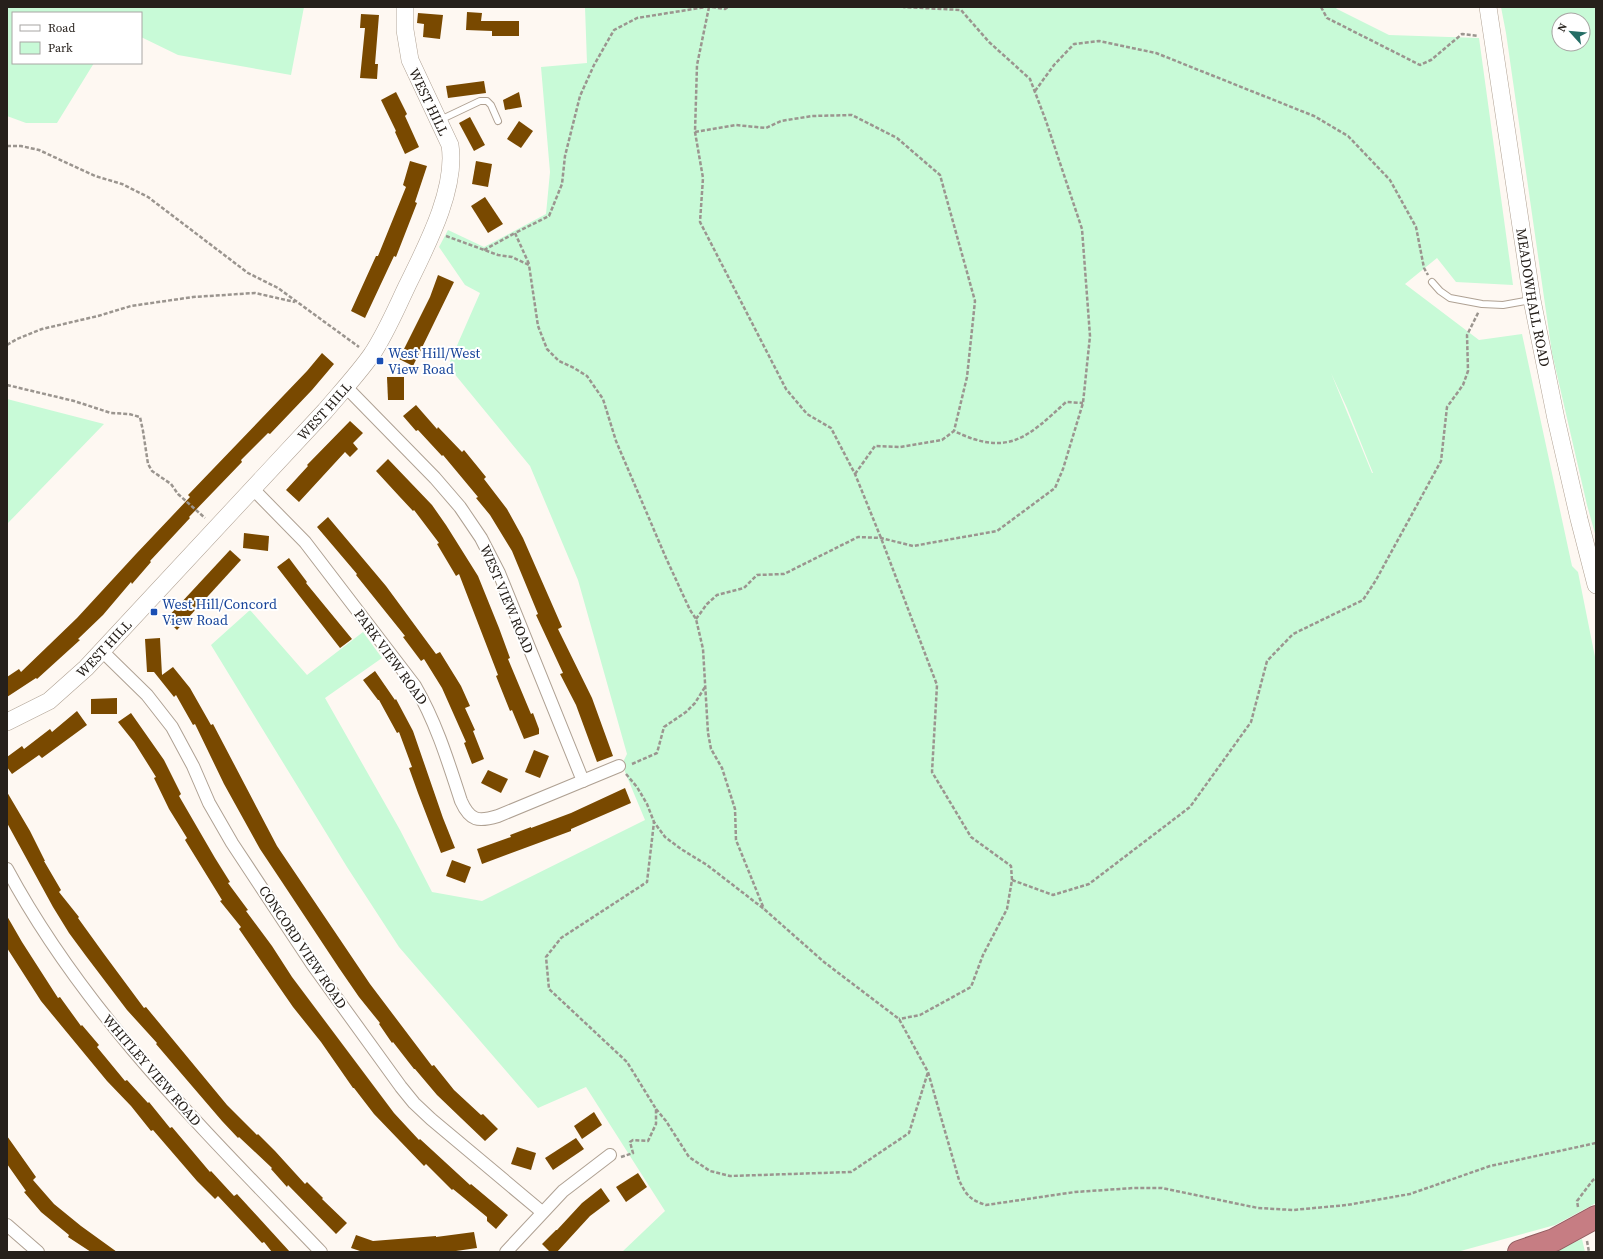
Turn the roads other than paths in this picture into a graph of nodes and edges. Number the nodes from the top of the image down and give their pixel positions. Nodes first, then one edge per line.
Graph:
1 (405, 7) edge
2 (1488, 7) edge
3 (438, 120) junction
4 (498, 121) dead end
5 (1432, 282) road end
6 (1532, 300) junction
7 (346, 387) junction
8 (252, 488) junction
9 (1596, 585) edge
10 (102, 651) junction
11 (7, 722) edge
12 (619, 766) road end
13 (583, 780) junction
14 (7, 869) edge
15 (610, 1155) road end
16 (542, 1212) junction
17 (1587, 1214) edge
18 (7, 1225) edge
19 (38, 1252) edge
20 (321, 1252) edge
21 (506, 1252) edge
22 (1519, 1252) edge

1 - 3 street, WEST HILL
2 - 6 street, MEADOWHALL ROAD
3 - 4 lane
3 - 7 street, WEST HILL
5 - 6 lane
6 - 9 street, MEADOWHALL ROAD
7 - 8 street, WEST HILL
7 - 13 street, WEST VIEW ROAD
8 - 10 street, WEST HILL
8 - 13 street, PARK VIEW ROAD
10 - 11 street, WEST HILL
10 - 16 street, CONCORD VIEW ROAD
12 - 13 street, PARK VIEW ROAD
14 - 20 street, WHITLEY VIEW ROAD
15 - 16 street
16 - 21 street
17 - 22 highway
18 - 19 street

